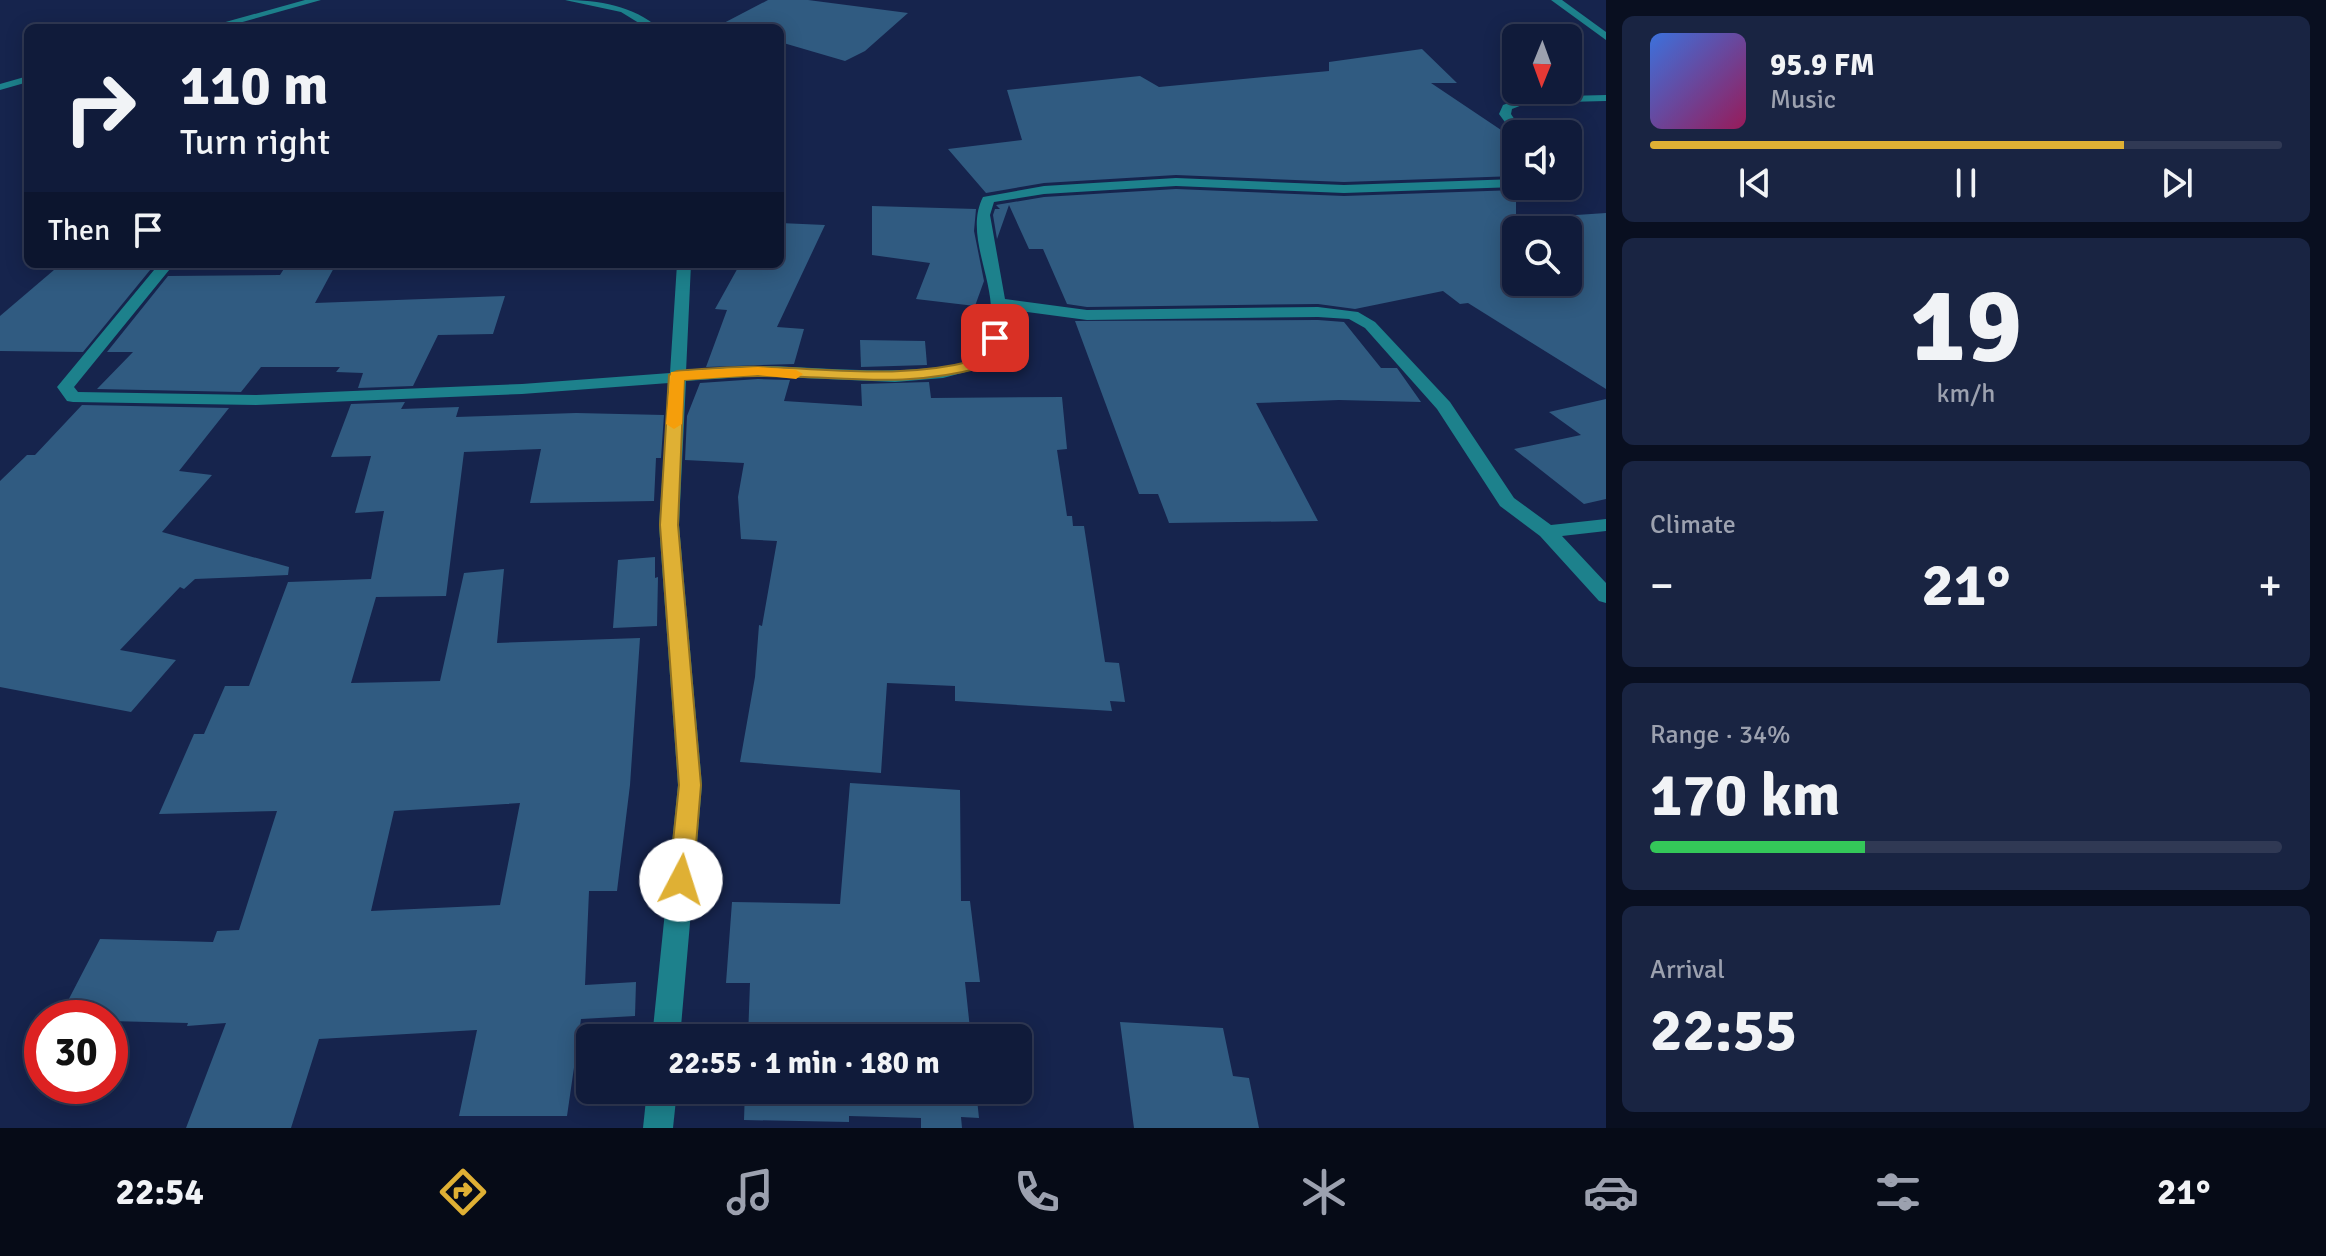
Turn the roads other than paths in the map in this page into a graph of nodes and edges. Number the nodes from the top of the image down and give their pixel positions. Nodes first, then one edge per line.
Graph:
1 (316, 0) edge
2 (570, 0) edge
3 (1556, 0) edge
4 (224, 24) edge
5 (649, 24) edge
6 (1606, 37) edge
7 (24, 80) edge
8 (0, 87) edge
9 (1606, 98) edge
10 (1509, 120) edge
11 (1502, 183) edge
12 (164, 268) edge
13 (684, 268) edge
14 (998, 303) junction
15 (677, 375) junction
16 (1606, 525) edge
17 (1547, 532) junction
18 (1606, 596) edge
19 (667, 1024) edge
20 (661, 1104) edge
21 (658, 1128) edge

1 - 4 street
2 - 5 street
3 - 6 street
7 - 8 street
9 - 10 street
11 - 14 street
12 - 15 street
13 - 15 street
14 - 15 street
14 - 17 street
15 - 19 street
16 - 17 street
17 - 18 street
20 - 21 street

